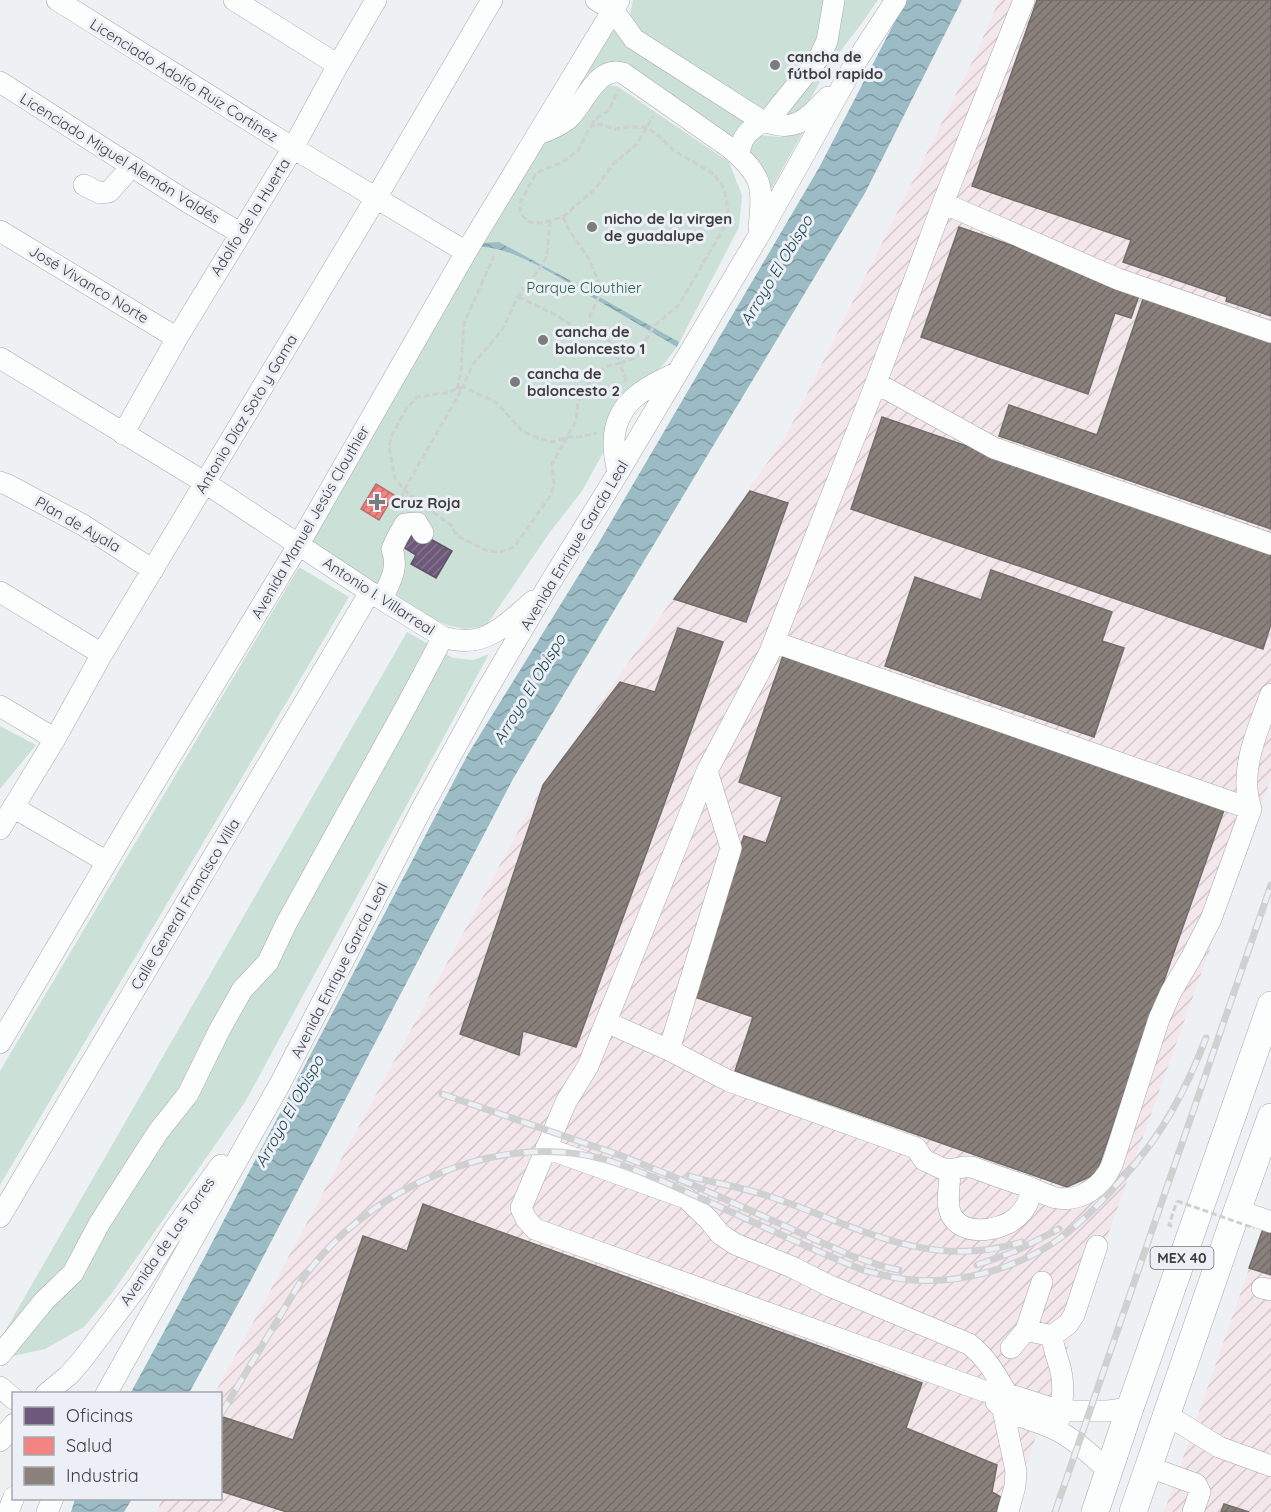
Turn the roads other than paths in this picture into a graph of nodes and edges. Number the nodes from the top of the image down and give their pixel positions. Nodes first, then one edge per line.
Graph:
1 (57, 0) edge
2 (234, 0) edge
3 (376, 0) edge
4 (492, 0) edge
5 (834, 0) edge
6 (1024, 0) edge
7 (609, 3) edge
8 (891, 6) edge
9 (338, 65) junction
10 (0, 82) edge
11 (843, 85) junction
12 (766, 122) junction
13 (538, 134) junction
14 (293, 148) junction
15 (739, 156) junction
16 (131, 167) junction
17 (84, 185) dead end
18 (375, 198) junction
19 (943, 202) junction
20 (0, 231) edge
21 (240, 233) junction
22 (758, 237) junction
23 (466, 252) junction
24 (1271, 332) edge
25 (177, 338) junction
26 (0, 358) edge
27 (677, 373) junction
28 (876, 383) junction
29 (123, 434) junction
30 (618, 473) junction
31 (0, 482) edge
32 (204, 482) junction
33 (423, 533) dead end
34 (299, 544) junction
35 (1271, 544) edge
36 (153, 570) junction
37 (545, 591) junction
38 (0, 592) edge
39 (376, 596) junction
40 (443, 637) junction
41 (774, 642) junction
42 (102, 654) junction
43 (1271, 694) edge
44 (0, 706) edge
45 (55, 739) junction
46 (707, 771) junction
47 (13, 807) junction
48 (1251, 809) junction
49 (0, 829) edge
50 (107, 862) junction
51 (1271, 1005) edge
52 (606, 1022) junction
53 (0, 1043) edge
54 (669, 1050) junction
55 (281, 1082) junction
56 (1271, 1117) edge
57 (546, 1148) junction
58 (950, 1170) junction
59 (1032, 1189) junction
60 (0, 1217) edge
61 (1254, 1220) edge
62 (1097, 1246) dead end
63 (1042, 1282) dead end
64 (1026, 1330) junction
65 (1052, 1336) junction
66 (1011, 1348) dead end
67 (0, 1355) edge
68 (0, 1387) edge
69 (48, 1392) edge
70 (107, 1392) edge
71 (12, 1397) edge
72 (1005, 1402) junction
73 (1130, 1408) junction
74 (1167, 1415) junction
75 (1058, 1420) junction
76 (12, 1426) edge
77 (0, 1441) edge
78 (1271, 1466) edge
79 (1149, 1467) junction
80 (1109, 1472) junction
81 (1008, 1512) edge
82 (1095, 1512) edge
83 (1133, 1512) edge
84 (1193, 1512) edge

1 - 14 street, Licenciado Adolfo Ruiz Cortínez
2 - 9 street
3 - 9 street, Adolfo de la Huerta
4 - 18 street, Antonio Díaz Soto y Gama
5 - 12 street
6 - 19 street
7 - 12 street
7 - 13 street, Avenida Manuel Jesús Clouthier
8 - 11 street, Avenida Enrique García Leal
9 - 14 street, Adolfo de la Huerta
10 - 16 street, Licenciado Miguel Alemán Valdés
11 - 12 street
11 - 22 street, Avenida Enrique García Leal
12 - 15 street
13 - 15 street
13 - 23 street, Avenida Manuel Jesús Clouthier
14 - 18 street, Licenciado Adolfo Ruiz Cortínez
14 - 21 street, Adolfo de la Huerta
15 - 22 street
16 - 17 street
16 - 21 street, Licenciado Miguel Alemán Valdés
18 - 23 street, Licenciado Adolfo Ruiz Cortínez
18 - 32 street, Antonio Díaz Soto y Gama
19 - 24 street
19 - 28 street
20 - 25 street, José Vivanco Norte
21 - 25 street, Adolfo de la Huerta
22 - 27 street, Avenida Enrique García Leal
23 - 34 street, Avenida Manuel Jesús Clouthier
25 - 29 street, Adolfo de la Huerta
26 - 29 street, Antonio I. Villarreal
27 - 30 street, Avenida Enrique García Leal
27 - 30 street
28 - 35 street
28 - 41 street
29 - 32 street, Antonio I. Villarreal
30 - 37 street, Avenida Enrique García Leal
31 - 36 street, Plan de Ayala
32 - 34 street, Antonio I. Villarreal
32 - 36 street, Antonio Díaz Soto y Gama
33 - 39 street, Calle General Francisco Villa
34 - 39 street, Antonio I. Villarreal
34 - 50 street, Avenida Manuel Jesús Clouthier
36 - 42 street, Antonio Díaz Soto y Gama
37 - 40 street, Antonio I. Villarreal
37 - 55 street, Avenida Enrique García Leal
38 - 42 street
39 - 40 street, Antonio I. Villarreal
39 - 60 street, Calle General Francisco Villa
40 - 67 street
41 - 46 street
41 - 48 street
42 - 45 street, Antonio Díaz Soto y Gama
43 - 48 street
44 - 45 street
45 - 47 street, Antonio Díaz Soto y Gama
46 - 52 street
46 - 54 street
47 - 49 street, Antonio Díaz Soto y Gama
47 - 50 street
48 - 59 street
50 - 53 street, Avenida Manuel Jesús Clouthier
51 - 73 main road, MEX 40
52 - 54 street
52 - 57 street
54 - 58 street
55 - 69 street, Avenida de Las Torres
55 - 70 street
56 - 61 main road, MEX 40
57 - 72 street
57 - 72 street
58 - 59 street
58 - 59 street
61 - 74 main road, MEX 40
62 - 65 street
63 - 64 street
64 - 65 street
64 - 66 street
65 - 75 street
68 - 71 street
72 - 75 street
72 - 81 street
73 - 75 street
73 - 80 main road, MEX 40
74 - 78 street
74 - 79 main road, MEX 40
75 - 80 street
76 - 77 street
79 - 83 main road, MEX 40
79 - 84 street
80 - 82 main road, MEX 40

